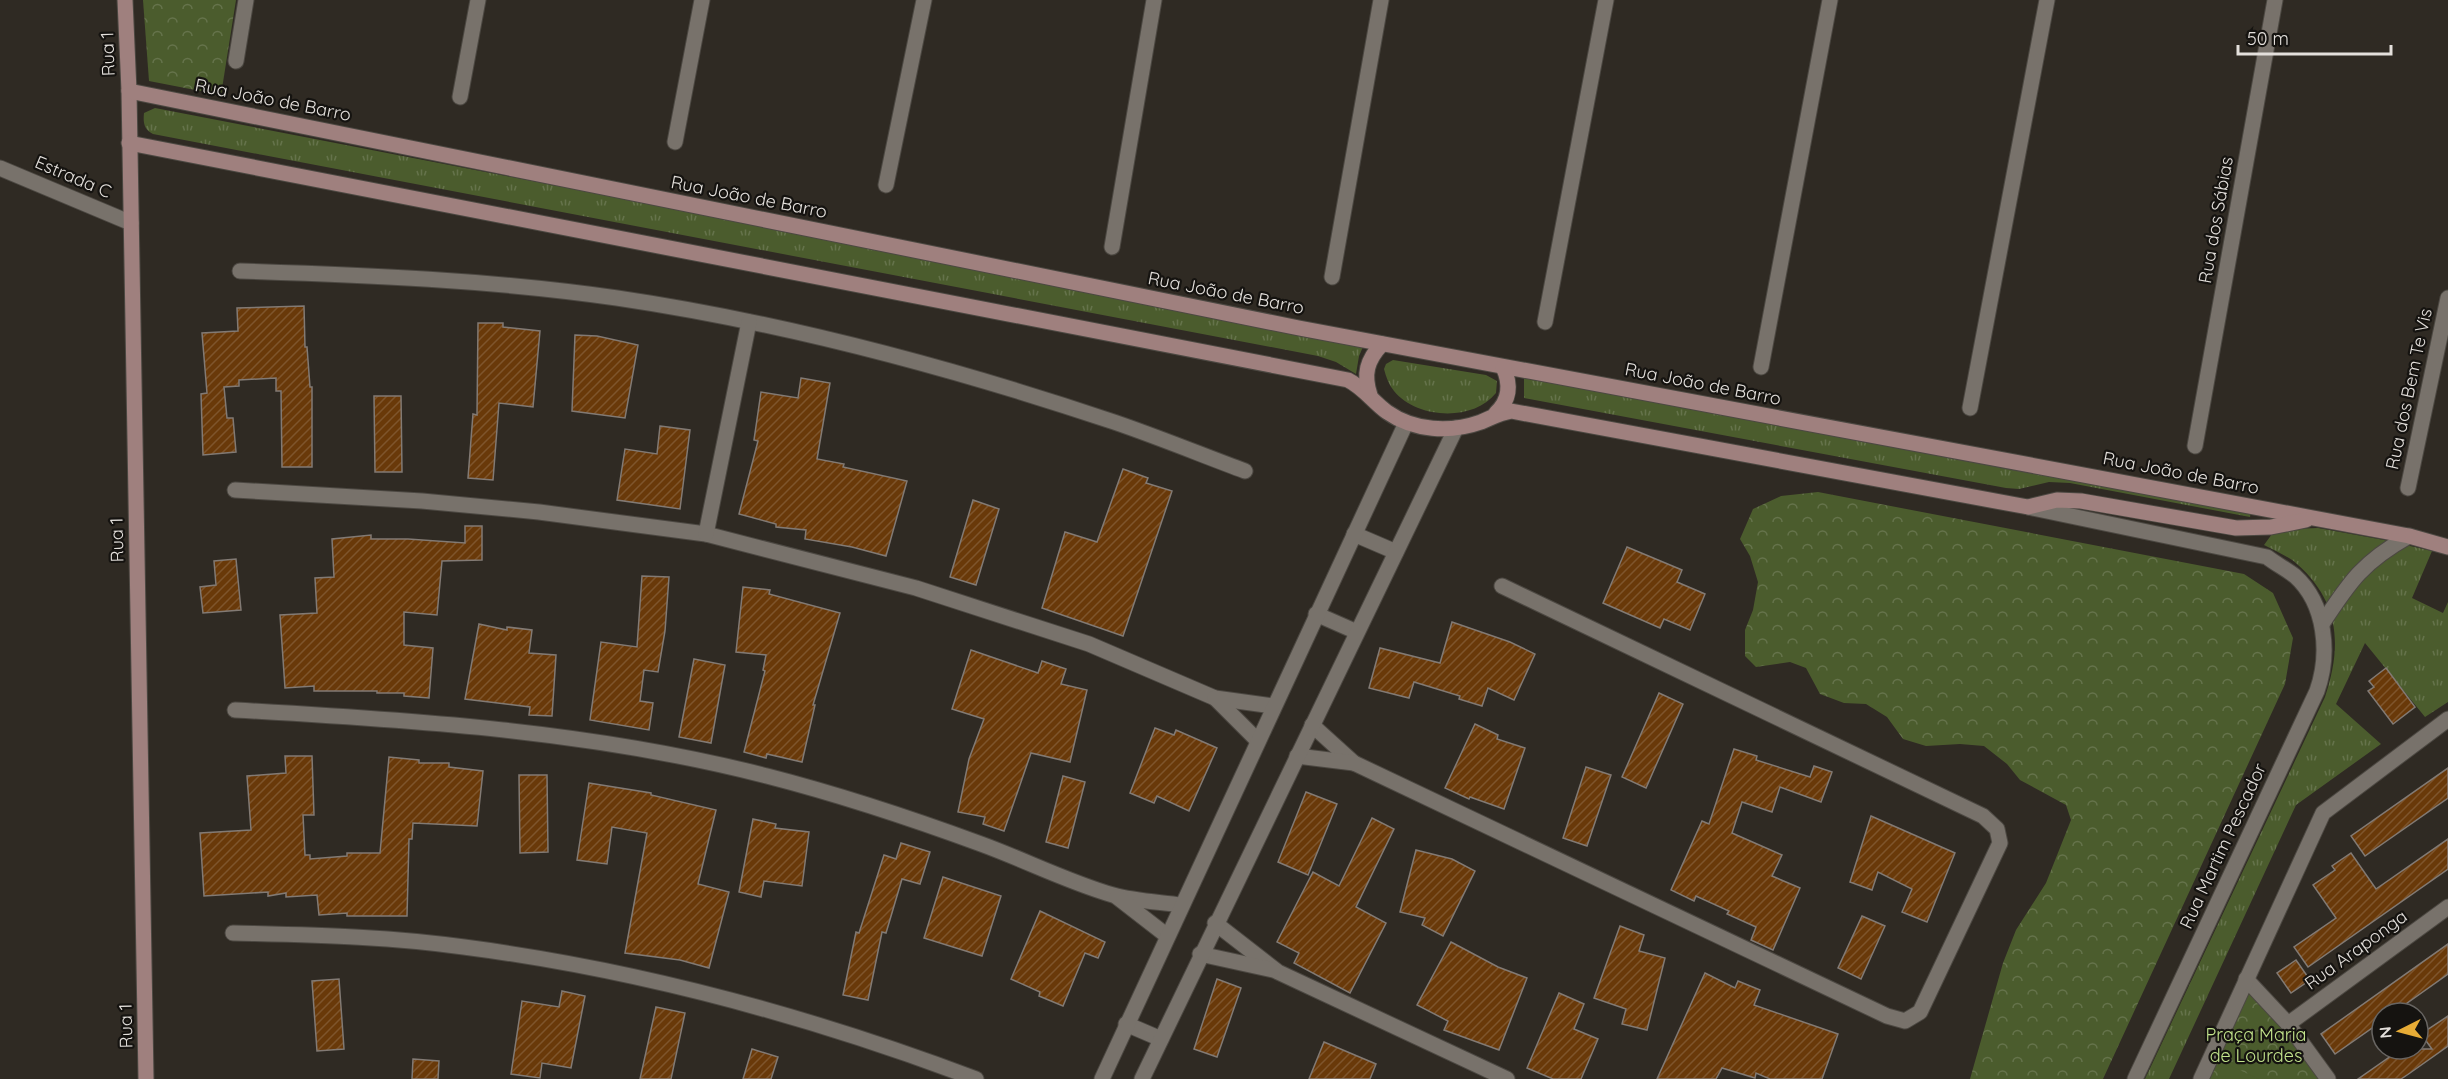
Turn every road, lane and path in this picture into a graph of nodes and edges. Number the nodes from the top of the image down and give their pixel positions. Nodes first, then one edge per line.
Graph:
1 (125, 0) edge
2 (246, 0) edge
3 (478, 0) edge
4 (702, 0) edge
5 (924, 0) edge
6 (1154, 0) edge
7 (1381, 0) edge
8 (1606, 0) edge
9 (1830, 0) edge
10 (2047, 0) edge
11 (2275, 0) edge
12 (236, 61) dead end
13 (129, 91) junction
14 (460, 97) dead end
15 (675, 142) dead end
16 (129, 143) junction
17 (0, 168) edge
18 (886, 185) dead end
19 (131, 223) junction
20 (1112, 247) dead end
21 (240, 271) dead end
22 (1332, 277) dead end
23 (2448, 298) edge
24 (749, 322) junction
25 (1545, 322) dead end
26 (1382, 344) junction
27 (1503, 367) junction
28 (1761, 367) dead end
29 (1370, 395) junction
30 (1970, 408) dead end
31 (1496, 413) junction
32 (1406, 423) junction
33 (1456, 428) junction
34 (2195, 446) dead end
35 (1245, 471) dead end
36 (2408, 488) dead end
37 (235, 490) dead end
38 (2028, 507) junction
39 (2318, 518) junction
40 (706, 534) junction
41 (1353, 534) junction
42 (2409, 536) junction
43 (2448, 548) edge
44 (1396, 552) junction
45 (1502, 586) dead end
46 (1316, 614) junction
47 (2322, 624) junction
48 (1357, 632) junction
49 (1215, 698) junction
50 (1273, 706) junction
51 (235, 710) dead end
52 (2448, 719) edge
53 (1312, 725) junction
54 (1257, 740) junction
55 (1297, 756) junction
56 (1354, 763) junction
57 (1114, 896) junction
58 (1180, 905) junction
59 (2448, 907) edge
60 (1215, 923) junction
61 (234, 933) dead end
62 (1166, 935) junction
63 (1200, 954) junction
64 (1278, 972) junction
65 (2246, 979) junction
66 (1126, 1024) junction
67 (2288, 1024) junction
68 (1161, 1039) junction
69 (146, 1079) edge
70 (976, 1079) edge
71 (1101, 1079) edge
72 (1142, 1079) edge
73 (1507, 1079) edge
74 (2135, 1079) edge
75 (2200, 1079) edge
76 (2328, 1079) edge

1 - 13 street, Rua 1
2 - 12 street
3 - 14 street
4 - 15 street
5 - 18 street
6 - 20 street
7 - 22 street
8 - 25 street
9 - 28 street
10 - 30 street
11 - 34 street, Rua dos Sábias
13 - 16 street, Rua 1
13 - 26 street, Rua João de Barro
16 - 19 street, Rua 1
16 - 29 street, Rua João de Barro
17 - 19 street, Estrada C
19 - 69 street, Rua 1
21 - 24 street
23 - 36 street, Rua dos Bem Te Vis
24 - 35 street
24 - 40 street
26 - 27 street, Rua João de Barro
26 - 29 street
27 - 31 street
27 - 39 street, Rua João de Barro
29 - 32 street, Rua João de Barro
31 - 33 street, Rua João de Barro
31 - 38 street, Rua João de Barro
32 - 33 street, Rua João de Barro
32 - 41 street
33 - 44 street
37 - 40 street
38 - 39 street, Rua João de Barro
38 - 47 street, Rua João de Barro
39 - 42 street, Rua João de Barro
40 - 49 street
41 - 44 street
41 - 46 street
42 - 43 street, Rua João de Barro
42 - 47 street
44 - 48 street
45 - 56 street
46 - 48 street
46 - 50 street
47 - 74 street, Rua Martim Pescador
48 - 53 street
49 - 50 street
49 - 54 street
50 - 54 street
51 - 57 street
52 - 65 street
53 - 55 street
53 - 56 street
54 - 58 street
55 - 56 street
55 - 60 street
57 - 58 street
57 - 62 street
58 - 62 street
59 - 67 street, Rua Araponga
60 - 63 street
60 - 64 street
61 - 70 street
62 - 66 street
63 - 64 street
63 - 68 street
64 - 73 street
65 - 67 street
65 - 75 street
66 - 68 street
66 - 71 street
67 - 76 street
68 - 72 street

